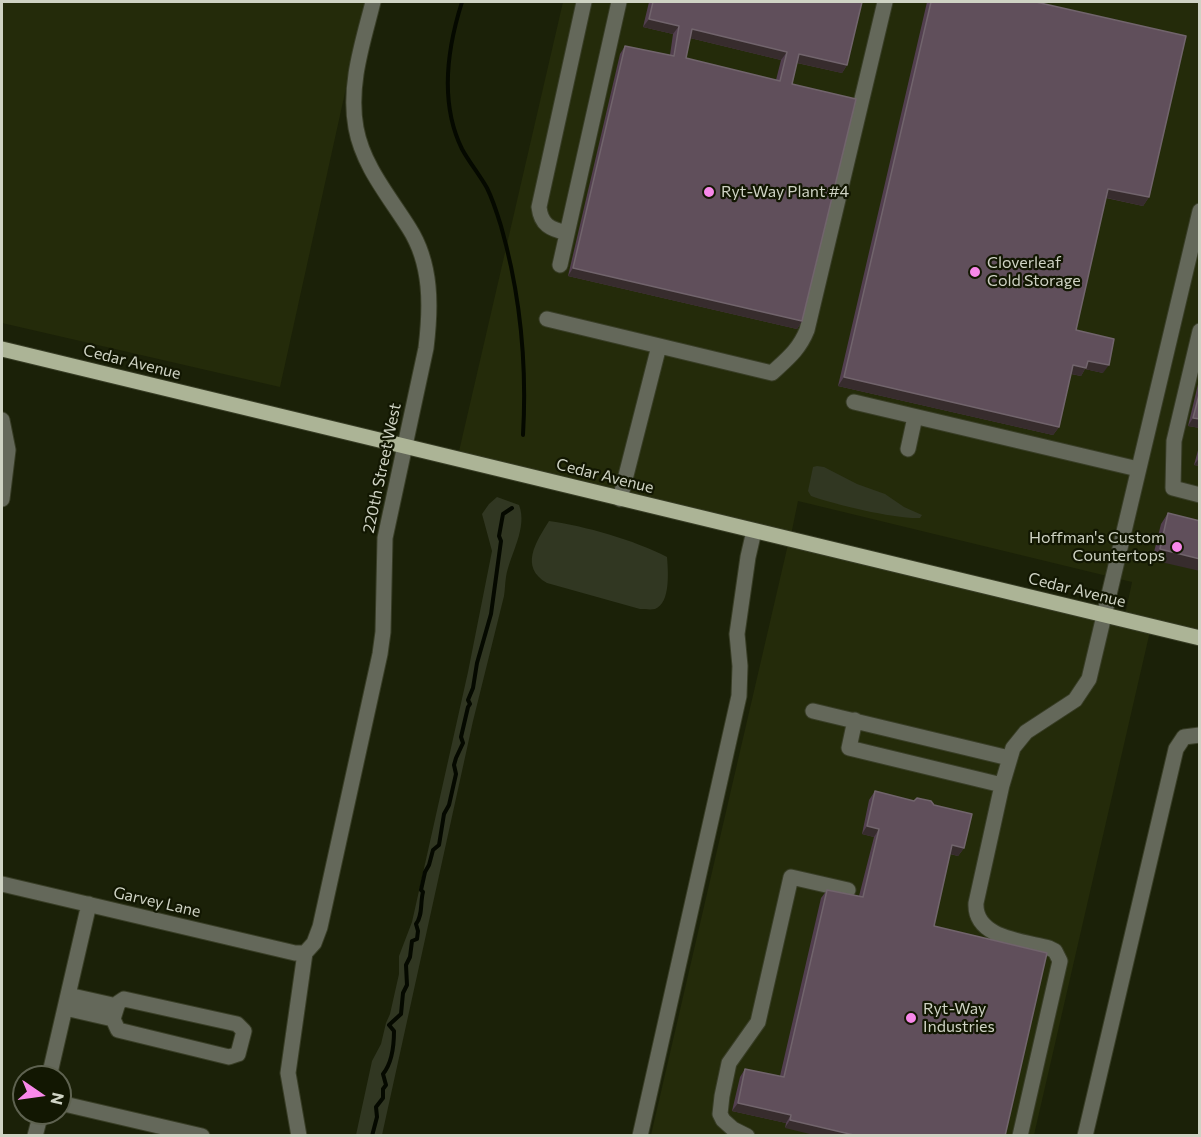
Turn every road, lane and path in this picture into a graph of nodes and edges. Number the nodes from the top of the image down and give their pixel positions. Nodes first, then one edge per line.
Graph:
1 (373, 2) edge
2 (584, 2) edge
3 (620, 2) edge
4 (885, 2) edge
5 (1200, 211) edge
6 (567, 233) junction
7 (560, 265) dead end
8 (547, 319) dead end
9 (1200, 331) edge
10 (658, 346) junction
11 (2, 349) edge
12 (854, 402) dead end
13 (915, 417) junction
14 (2, 420) edge
15 (403, 446) junction
16 (908, 449) dead end
17 (1138, 470) junction
18 (1200, 495) edge
19 (2, 499) edge
20 (620, 499) junction
21 (754, 531) junction
22 (1104, 615) junction
23 (1200, 638) edge
24 (813, 711) dead end
25 (855, 720) junction
26 (1200, 735) edge
27 (1009, 758) junction
28 (1002, 785) junction
29 (2, 884) edge
30 (848, 890) dead end
31 (89, 904) junction
32 (305, 953) junction
33 (66, 1001) junction
34 (115, 1013) junction
35 (52, 1065) edge
36 (72, 1106) edge
37 (202, 1136) edge
38 (299, 1136) edge
39 (640, 1136) edge
40 (747, 1136) edge
41 (1020, 1136) edge
42 (1084, 1136) edge

1 - 15 street, 220th Street West
2 - 6 street
3 - 6 street
4 - 10 street
5 - 17 street
6 - 7 street
8 - 10 street
9 - 18 street
10 - 20 street
11 - 15 main road, Cedar Avenue
12 - 13 street
13 - 16 street
13 - 17 street
14 - 19 street
15 - 20 main road, Cedar Avenue
15 - 32 street, 220th Street West
17 - 22 street
20 - 21 main road, Cedar Avenue
21 - 22 main road, Cedar Avenue
21 - 39 street
22 - 23 main road, Cedar Avenue
22 - 27 street
24 - 25 street
25 - 27 street
25 - 28 street
26 - 42 street
27 - 28 street
28 - 41 street
29 - 31 street, Garvey Lane
30 - 40 street
31 - 32 street, Garvey Lane
31 - 33 street
32 - 38 street
33 - 34 street
33 - 35 street
34 - 34 street
36 - 37 street

